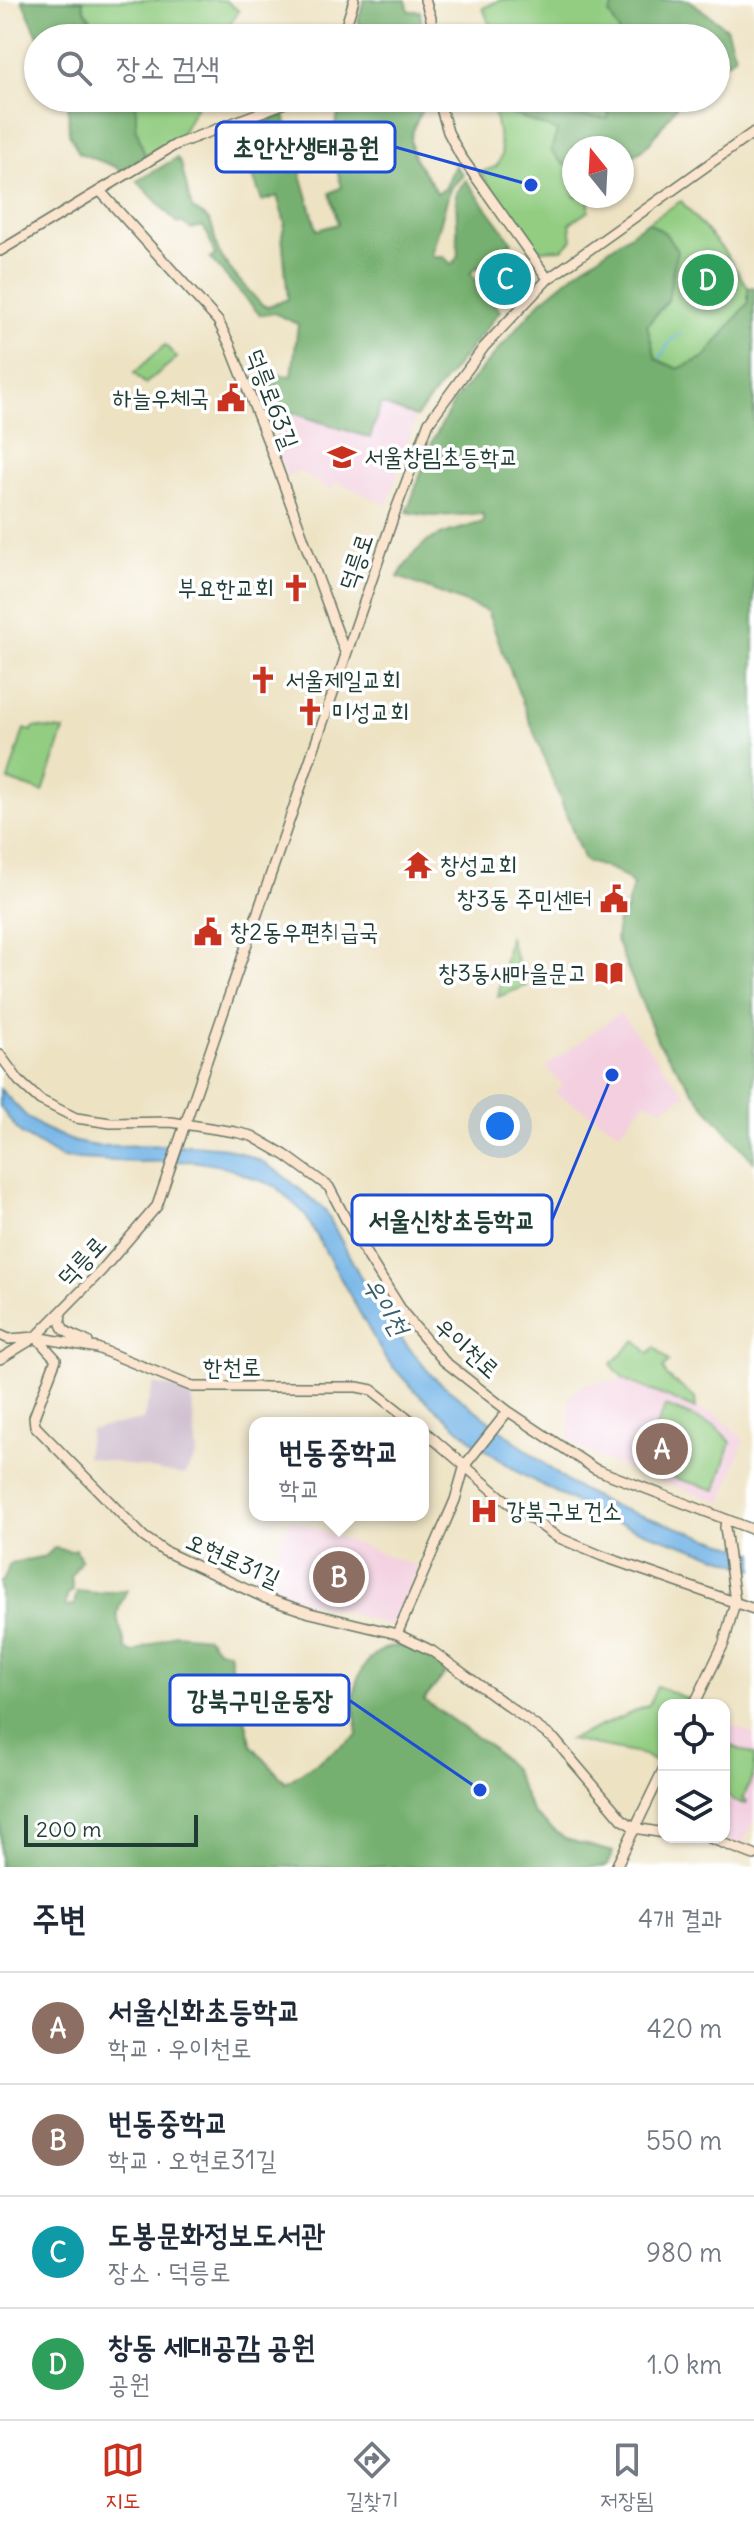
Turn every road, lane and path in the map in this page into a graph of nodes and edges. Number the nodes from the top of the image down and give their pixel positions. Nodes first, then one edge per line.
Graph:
1 (354, 0) edge
2 (425, 0) edge
3 (346, 24) edge
4 (431, 24) edge
5 (261, 112) edge
6 (442, 112) edge
7 (754, 132) edge
8 (101, 192) junction
9 (0, 251) edge
10 (548, 279) junction
11 (355, 629) junction
12 (336, 630) junction
13 (346, 655) junction
14 (0, 1055) edge
15 (185, 1128) junction
16 (62, 1311) junction
17 (0, 1335) edge
18 (36, 1337) junction
19 (97, 1348) junction
20 (0, 1359) edge
21 (505, 1415) junction
22 (406, 1417) edge
23 (429, 1435) edge
24 (465, 1465) junction
25 (726, 1521) junction
26 (754, 1530) edge
27 (735, 1602) junction
28 (754, 1609) edge
29 (397, 1634) junction
30 (697, 1699) edge
31 (663, 1771) edge
32 (635, 1828) junction
33 (658, 1832) edge
34 (723, 1843) edge
35 (754, 1855) edge
36 (616, 1867) edge

1 - 3 street
2 - 4 street
5 - 8 street
6 - 10 street
7 - 10 street, 덕릉로
8 - 9 street
8 - 12 street, 덕릉로63길
10 - 11 street, 덕릉로
11 - 12 street
11 - 13 street, 덕릉로
12 - 13 street, 덕릉로63길
13 - 15 street, 덕릉로
14 - 15 street, 우이천로
15 - 16 street, 덕릉로
15 - 21 street, 우이천로
16 - 18 street, 덕릉로
16 - 19 street
17 - 18 street, 한천로
18 - 19 street, 한천로
18 - 20 street, 덕릉로
18 - 29 street, 오현로31길
19 - 22 street, 한천로
21 - 24 street
21 - 25 street, 우이천로
23 - 24 street
24 - 27 street
24 - 29 street
25 - 26 street, 우이천로
25 - 27 street
27 - 28 street
27 - 30 street
29 - 32 street, 오현로31길
31 - 32 street
32 - 33 street
32 - 36 street
34 - 35 street

